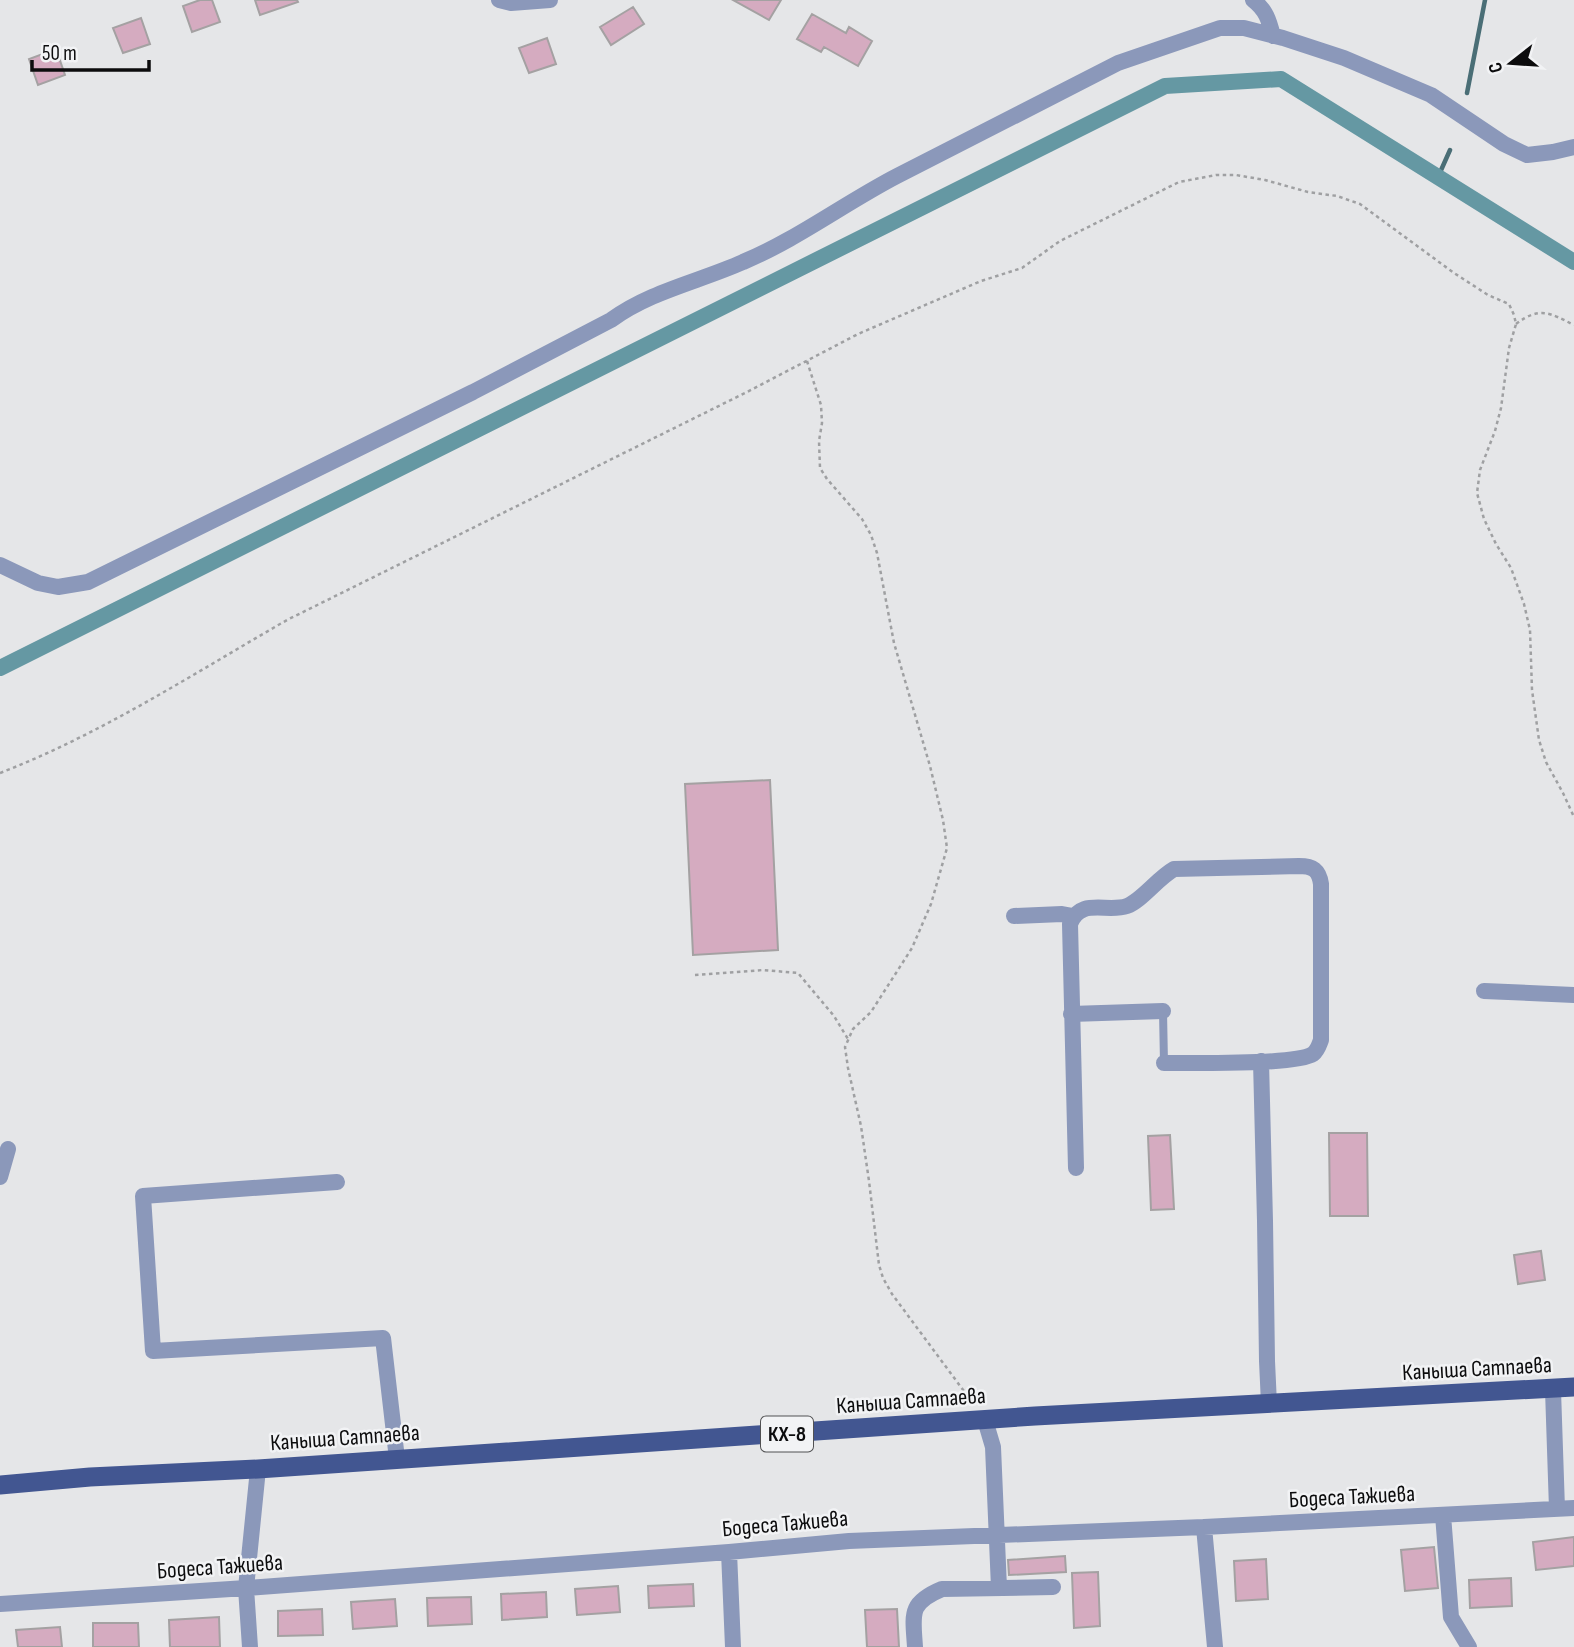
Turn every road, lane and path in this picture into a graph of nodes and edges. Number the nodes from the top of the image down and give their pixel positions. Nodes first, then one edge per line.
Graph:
1 (499, 0) edge
2 (550, 0) edge
3 (1253, 0) edge
4 (1273, 36) junction
5 (1574, 147) edge
6 (1516, 324) junction
7 (1574, 325) edge
8 (807, 361) junction
9 (0, 565) edge
10 (0, 773) edge
11 (1574, 817) edge
12 (1014, 916) dead end
13 (1073, 916) junction
14 (695, 975) dead end
15 (1485, 991) dead end
16 (1574, 995) edge
17 (1163, 1011) joint
18 (1071, 1014) junction
19 (848, 1039) junction
20 (1261, 1061) junction
21 (1164, 1063) joint
22 (8, 1149) dead end
23 (1076, 1168) dead end
24 (0, 1177) edge
25 (337, 1182) dead end
26 (1574, 1387) edge
27 (1553, 1390) junction
28 (1269, 1404) junction
29 (985, 1420) junction
30 (397, 1459) junction
31 (258, 1469) junction
32 (0, 1485) edge
33 (1566, 1508) edge
34 (1443, 1515) junction
35 (1204, 1527) junction
36 (997, 1536) junction
37 (729, 1552) junction
38 (1053, 1587) dead end
39 (246, 1588) junction
40 (999, 1588) junction
41 (0, 1604) edge
42 (250, 1647) edge
43 (733, 1647) edge
44 (915, 1647) edge
45 (1215, 1647) edge
46 (1469, 1647) edge

1 - 2 street
3 - 4 street
4 - 5 street
4 - 9 street
6 - 7 path
6 - 8 path
6 - 11 path
8 - 10 path
8 - 19 path
12 - 13 street
13 - 18 street
13 - 20 street
14 - 19 path
15 - 16 street
17 - 18 street
17 - 21 lane
18 - 23 street
19 - 29 path
20 - 21 street
20 - 28 street
22 - 24 street
25 - 30 street
26 - 27 main road, Каныша Сатпаева / КХ-8
27 - 28 main road, Каныша Сатпаева / КХ-8
27 - 33 street
28 - 29 main road, Каныша Сатпаева / КХ-8
29 - 30 main road, Каныша Сатпаева / КХ-8
29 - 36 street
30 - 31 main road, Каныша Сатпаева / КХ-8
31 - 32 main road, Каныша Сатпаева / КХ-8
31 - 39 street
33 - 34 street, Бодеса Тажиева
34 - 35 street, Бодеса Тажиева
34 - 46 street
35 - 36 street, Бодеса Тажиева
35 - 45 street
36 - 37 street, Бодеса Тажиева
36 - 40 street
37 - 39 street, Бодеса Тажиева
37 - 43 street
38 - 40 street
39 - 41 street, Бодеса Тажиева
39 - 42 street
40 - 44 street

